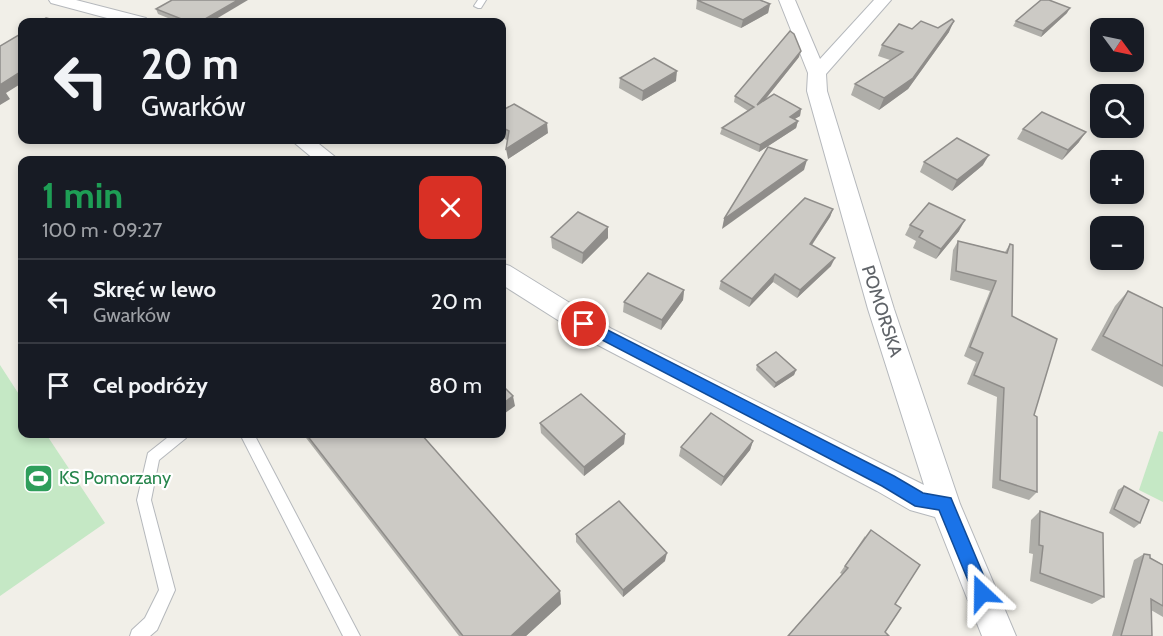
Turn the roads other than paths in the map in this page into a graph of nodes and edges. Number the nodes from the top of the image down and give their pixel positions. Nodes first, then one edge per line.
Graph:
1 (57, 0) edge
2 (788, 0) edge
3 (883, 0) edge
4 (125, 18) edge
5 (817, 73) junction
6 (306, 144) edge
7 (323, 156) edge
8 (506, 275) edge
9 (176, 438) edge
10 (249, 438) edge
11 (945, 504) junction
12 (138, 636) edge
13 (352, 636) edge
14 (999, 636) edge

1 - 4 street
2 - 5 street, POMORSKA
3 - 5 street
5 - 11 street, POMORSKA
6 - 7 street
8 - 11 street
9 - 12 lane
10 - 13 lane
11 - 14 street, POMORSKA

